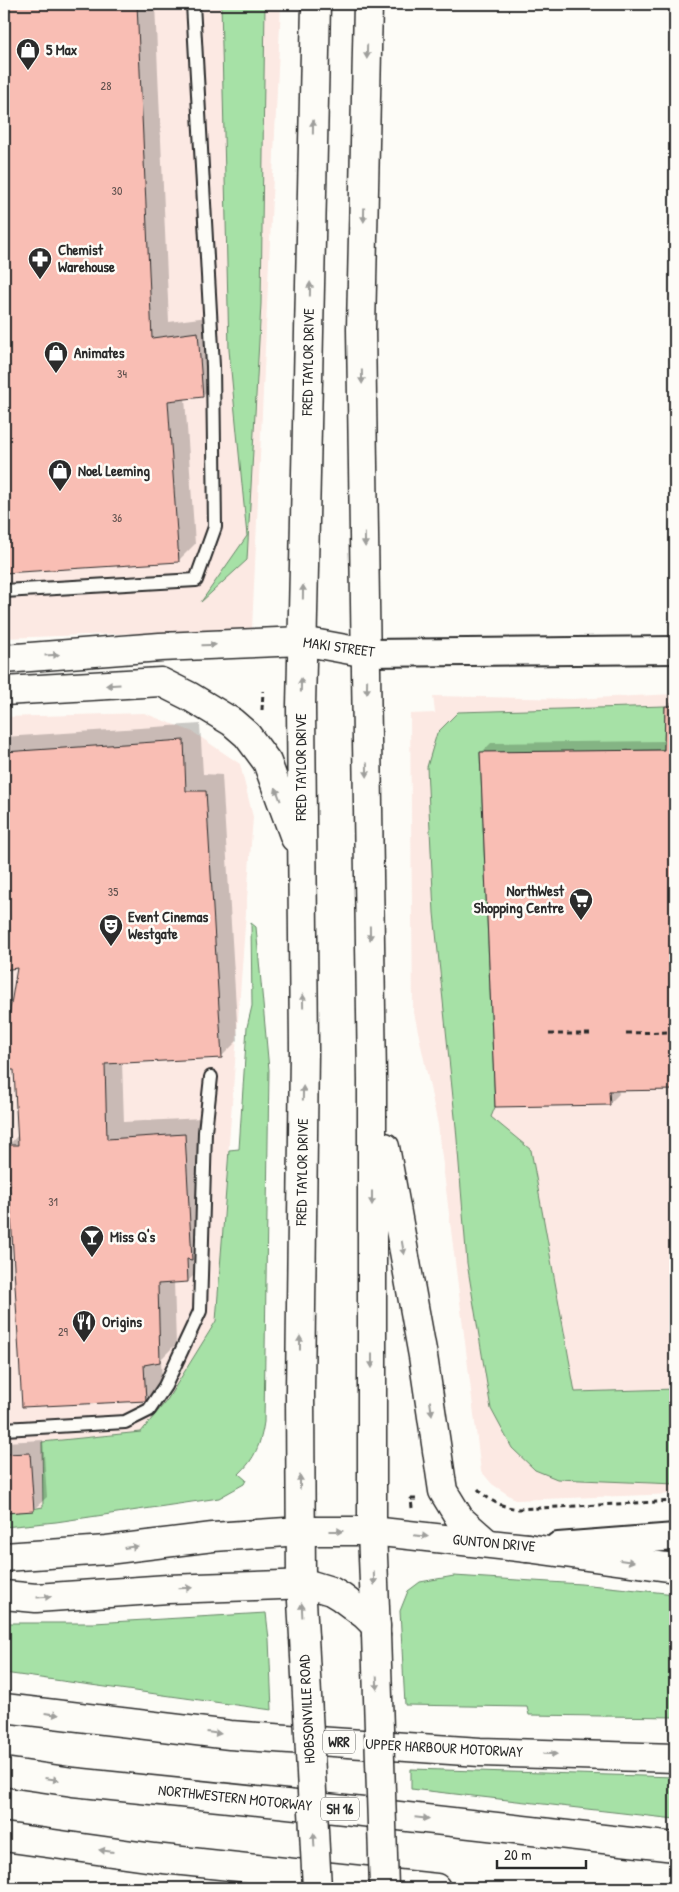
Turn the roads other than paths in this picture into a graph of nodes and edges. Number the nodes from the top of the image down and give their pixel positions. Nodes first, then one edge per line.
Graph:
1 (193, 4) edge
2 (316, 4) edge
3 (368, 4) edge
4 (4, 591) edge
5 (302, 640) junction
6 (675, 650) edge
7 (367, 653) junction
8 (4, 659) edge
9 (4, 691) edge
10 (301, 856) junction
11 (211, 1077) dead end
12 (372, 1080) junction
13 (4, 1428) edge
14 (372, 1530) junction
15 (301, 1531) junction
16 (675, 1537) edge
17 (486, 1542) junction
18 (527, 1548) junction
19 (4, 1557) edge
20 (675, 1568) edge
21 (301, 1583) junction
22 (4, 1596) edge
23 (376, 1630) junction
24 (4, 1708) edge
25 (675, 1758) edge
26 (4, 1772) edge
27 (4, 1837) edge
28 (675, 1847) edge
29 (154, 1858) junction
30 (293, 1888) edge
31 (317, 1888) edge
32 (384, 1888) edge
33 (436, 1888) edge

1 - 4 lane
5 -> 2 main road, FRED TAYLOR DRIVE
3 -> 7 main road
5 - 7 main road, MAKI STREET
8 -> 5 main road, MAKI STREET
10 -> 5 main road, FRED TAYLOR DRIVE
6 - 7 street, MAKI STREET
7 -> 12 main road
10 -> 9 main road
15 -> 10 main road, FRED TAYLOR DRIVE
11 - 13 lane
12 -> 14 main road
12 -> 17 main road
15 -> 14 main road, GUNTON DRIVE
14 -> 17 main road, GUNTON DRIVE
14 -> 23 main road
19 -> 15 main road, GUNTON DRIVE
15 - 21 main road, HOBSONVILLE ROAD
16 - 18 street, GUNTON DRIVE
17 - 18 main road, GUNTON DRIVE
18 -> 20 main road
22 -> 21 main road
21 - 23 main road
31 -> 21 main road, HOBSONVILLE ROAD, bridge
23 -> 32 main road, bridge
24 -> 25 main road, UPPER HARBOUR MOTORWAY / WRR
26 -> 28 main road, NORTHWESTERN MOTORWAY / SH 16
29 -> 27 main road
29 - 30 main road
29 - 33 main road

